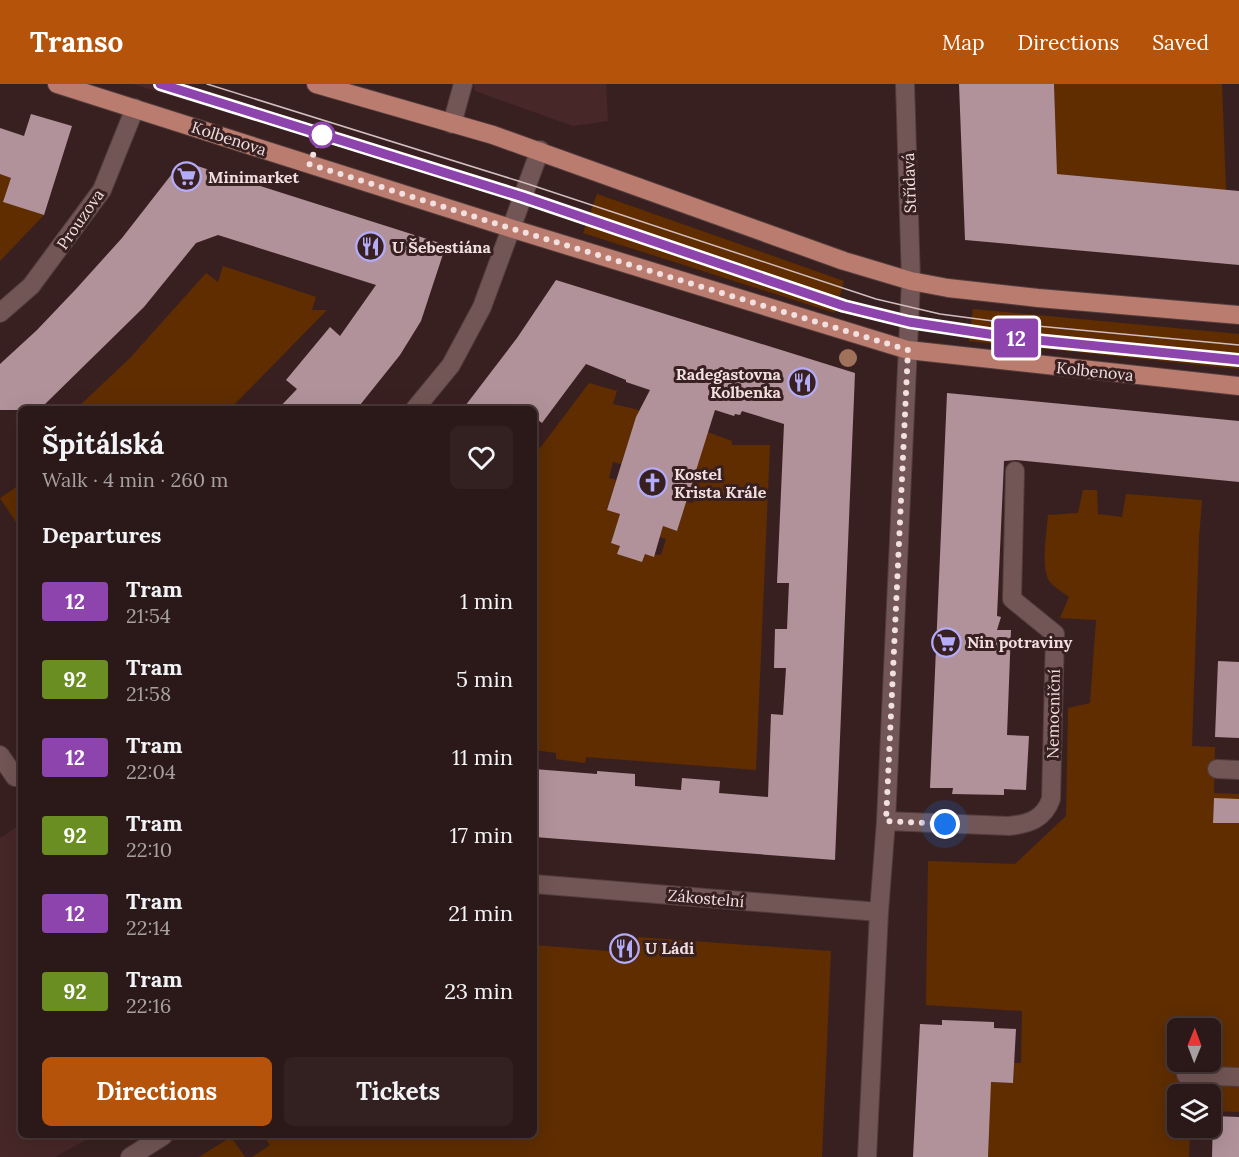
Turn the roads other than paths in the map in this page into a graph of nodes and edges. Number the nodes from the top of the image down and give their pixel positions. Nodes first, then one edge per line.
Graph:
1 (57, 84) edge
2 (316, 84) edge
3 (464, 84) edge
4 (905, 84) edge
5 (135, 108) junction
6 (452, 124) junction
7 (540, 150) junction
8 (510, 228) junction
9 (911, 281) junction
10 (0, 313) edge
11 (1239, 315) edge
12 (908, 350) junction
13 (1239, 386) edge
14 (417, 406) edge
15 (1015, 471) dead end
16 (0, 755) edge
17 (1217, 769) dead end
18 (1239, 770) edge
19 (12, 779) edge
20 (886, 821) junction
21 (537, 884) edge
22 (879, 912) junction
23 (1186, 1075) dead end
24 (1239, 1077) edge
25 (142, 1141) edge
26 (130, 1157) edge
27 (867, 1157) edge

1 - 5 main road, Kolbenova
2 - 6 main road
3 - 6 street
4 - 9 street, Střídavá
5 - 8 main road, Kolbenova
5 - 10 street, Prouzova
6 - 7 main road
7 - 8 street
7 - 9 main road
8 - 12 main road, Kolbenova
8 - 14 street
9 - 11 main road
9 - 12 street
12 - 13 main road, Kolbenova
12 - 20 street
15 - 20 street, Nemocniční
16 - 19 street
17 - 18 street
20 - 22 street
21 - 22 street, Zákostelní
22 - 27 street
23 - 24 street
25 - 26 street

